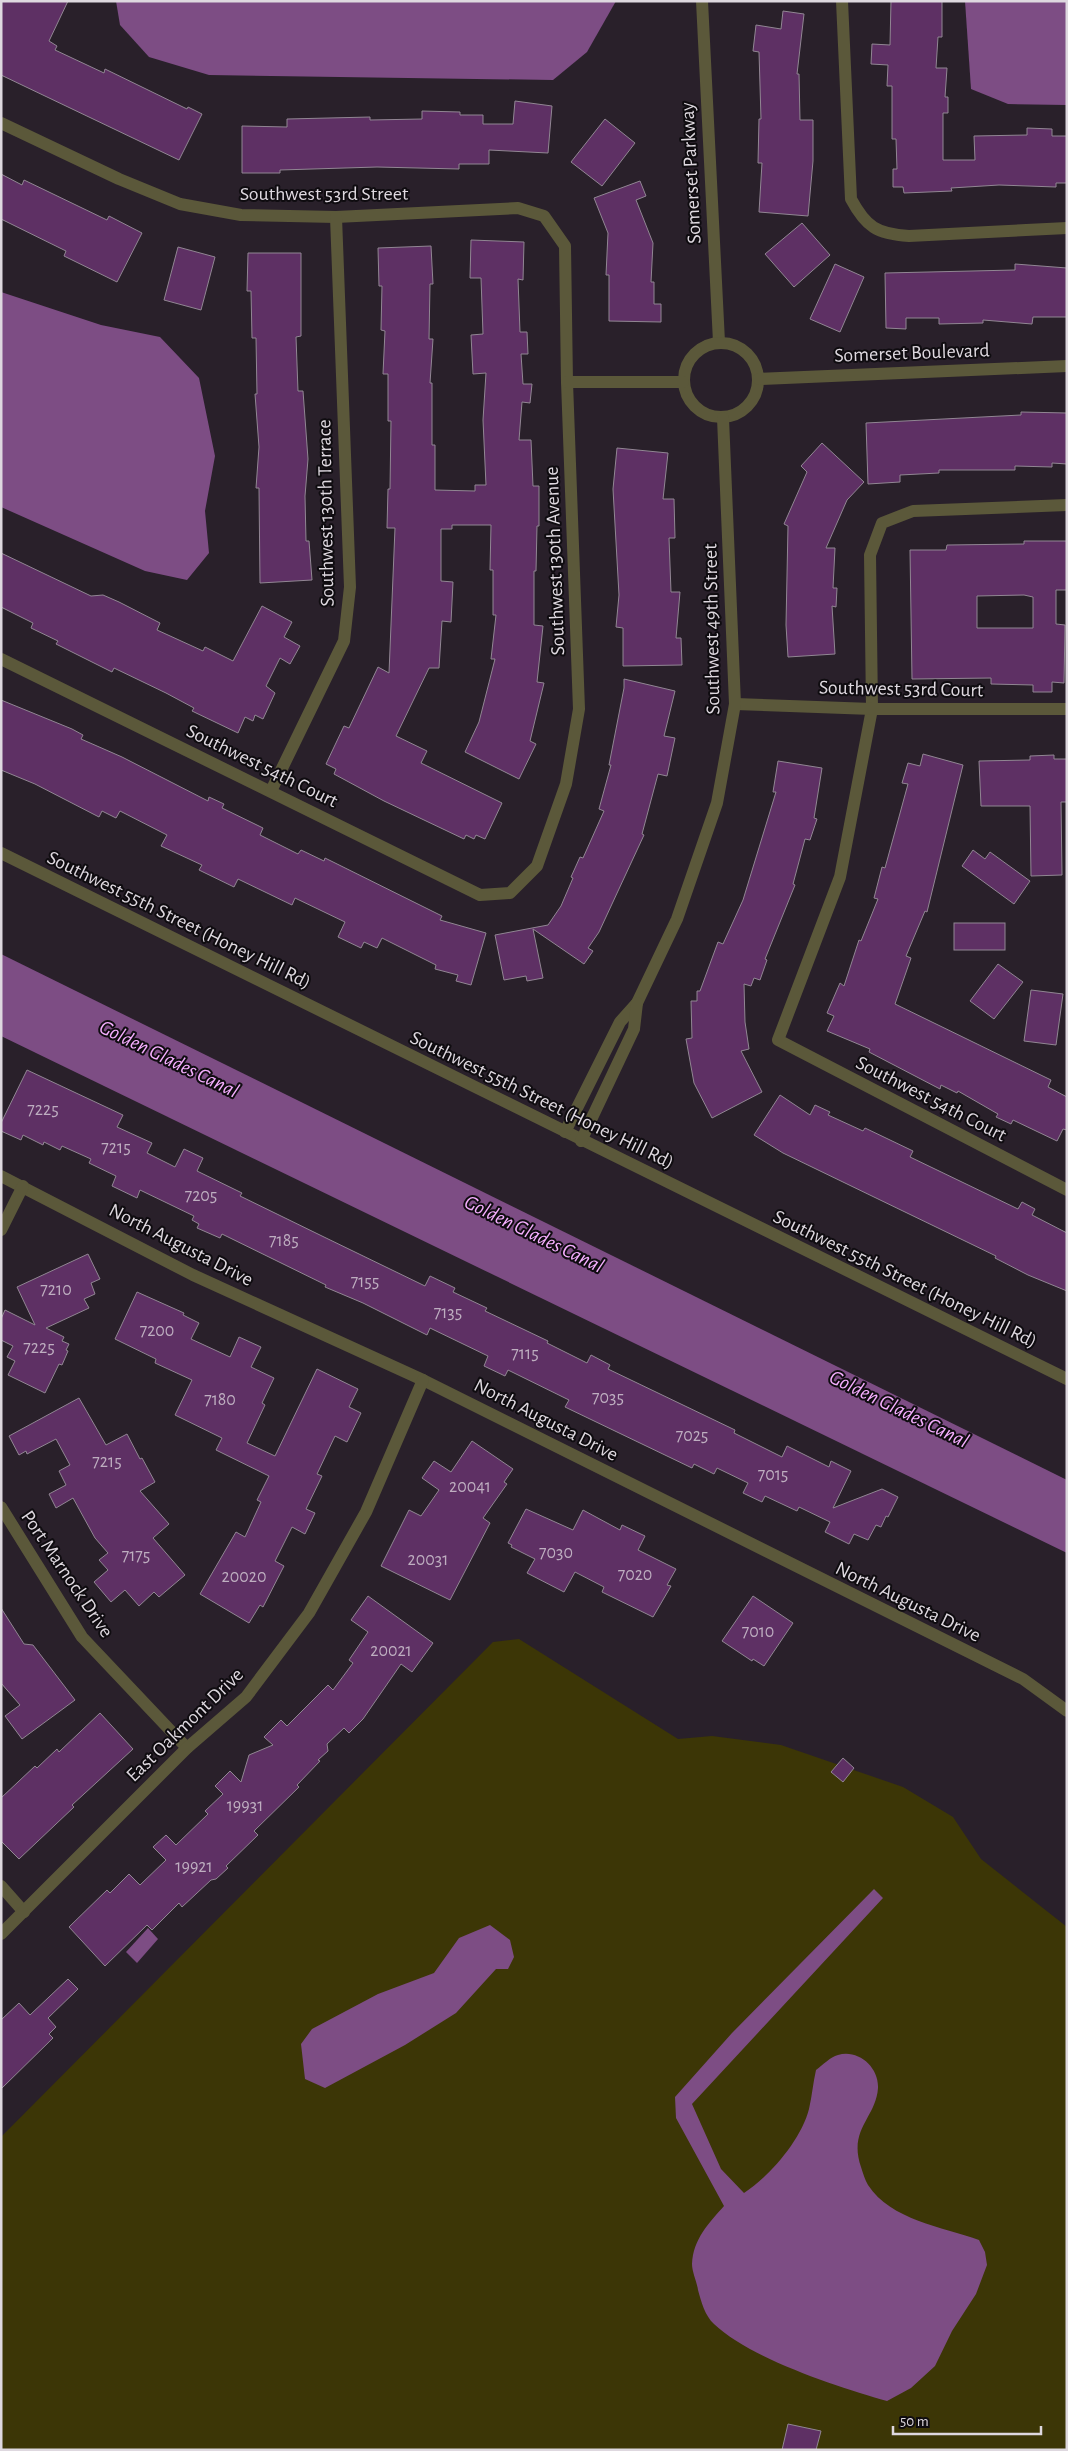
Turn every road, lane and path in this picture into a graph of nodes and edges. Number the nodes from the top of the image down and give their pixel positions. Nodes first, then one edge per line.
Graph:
1 (702, 1) edge
2 (842, 1) edge
3 (1, 123) edge
4 (544, 216) joint
5 (336, 217) junction
6 (1067, 228) edge
7 (719, 342) junction
8 (1067, 366) edge
9 (758, 379) junction
10 (567, 382) junction
11 (683, 382) junction
12 (723, 418) junction
13 (1067, 506) edge
14 (1, 659) edge
15 (735, 704) junction
16 (872, 709) junction
17 (1067, 709) edge
18 (271, 792) junction
19 (1, 853) edge
20 (510, 893) joint
21 (637, 1003) junction
22 (565, 1132) junction
23 (581, 1141) junction
24 (1, 1176) edge
25 (23, 1186) junction
26 (1067, 1190) edge
27 (1, 1230) edge
28 (1067, 1379) edge
29 (423, 1380) junction
30 (1, 1507) edge
31 (1067, 1711) edge
32 (186, 1748) junction
33 (1, 1886) edge
34 (24, 1912) junction
35 (1, 1934) edge

1 - 7 street, Somerset Parkway
2 - 6 street
3 - 5 street, Southwest 53rd Street
4 - 5 street, Southwest 53rd Street
4 - 10 street, Southwest 130th Avenue
5 - 18 street, Southwest 130th Terrace
7 - 9 street
7 - 11 street
8 - 9 street, Somerset Boulevard
9 - 12 street
10 - 11 street
10 - 20 street, Southwest 130th Avenue
11 - 12 street
12 - 15 street, Southwest 49th Street
13 - 16 street
14 - 18 street, Southwest 54th Court
15 - 16 street, Southwest 53rd Court
15 - 21 street, Southwest 49th Street
16 - 17 street, Southwest 53rd Court
16 - 26 street, Southwest 54th Court
18 - 20 street, Southwest 54th Court
19 - 22 street, Southwest 55th Street (Honey Hill Rd)
21 - 22 street, Southwest 49th Street
21 - 23 street, Southwest 49th Street
22 - 23 street, Southwest 55th Street (Honey Hill Rd)
23 - 28 street, Southwest 55th Street (Honey Hill Rd)
24 - 25 street, North Augusta Drive
25 - 27 street
25 - 29 street, North Augusta Drive
29 - 31 street, North Augusta Drive
29 - 32 street, East Oakmont Drive
30 - 32 street, Port Marnock Drive
32 - 34 street, East Oakmont Drive
33 - 34 street
34 - 35 street, East Oakmont Drive

